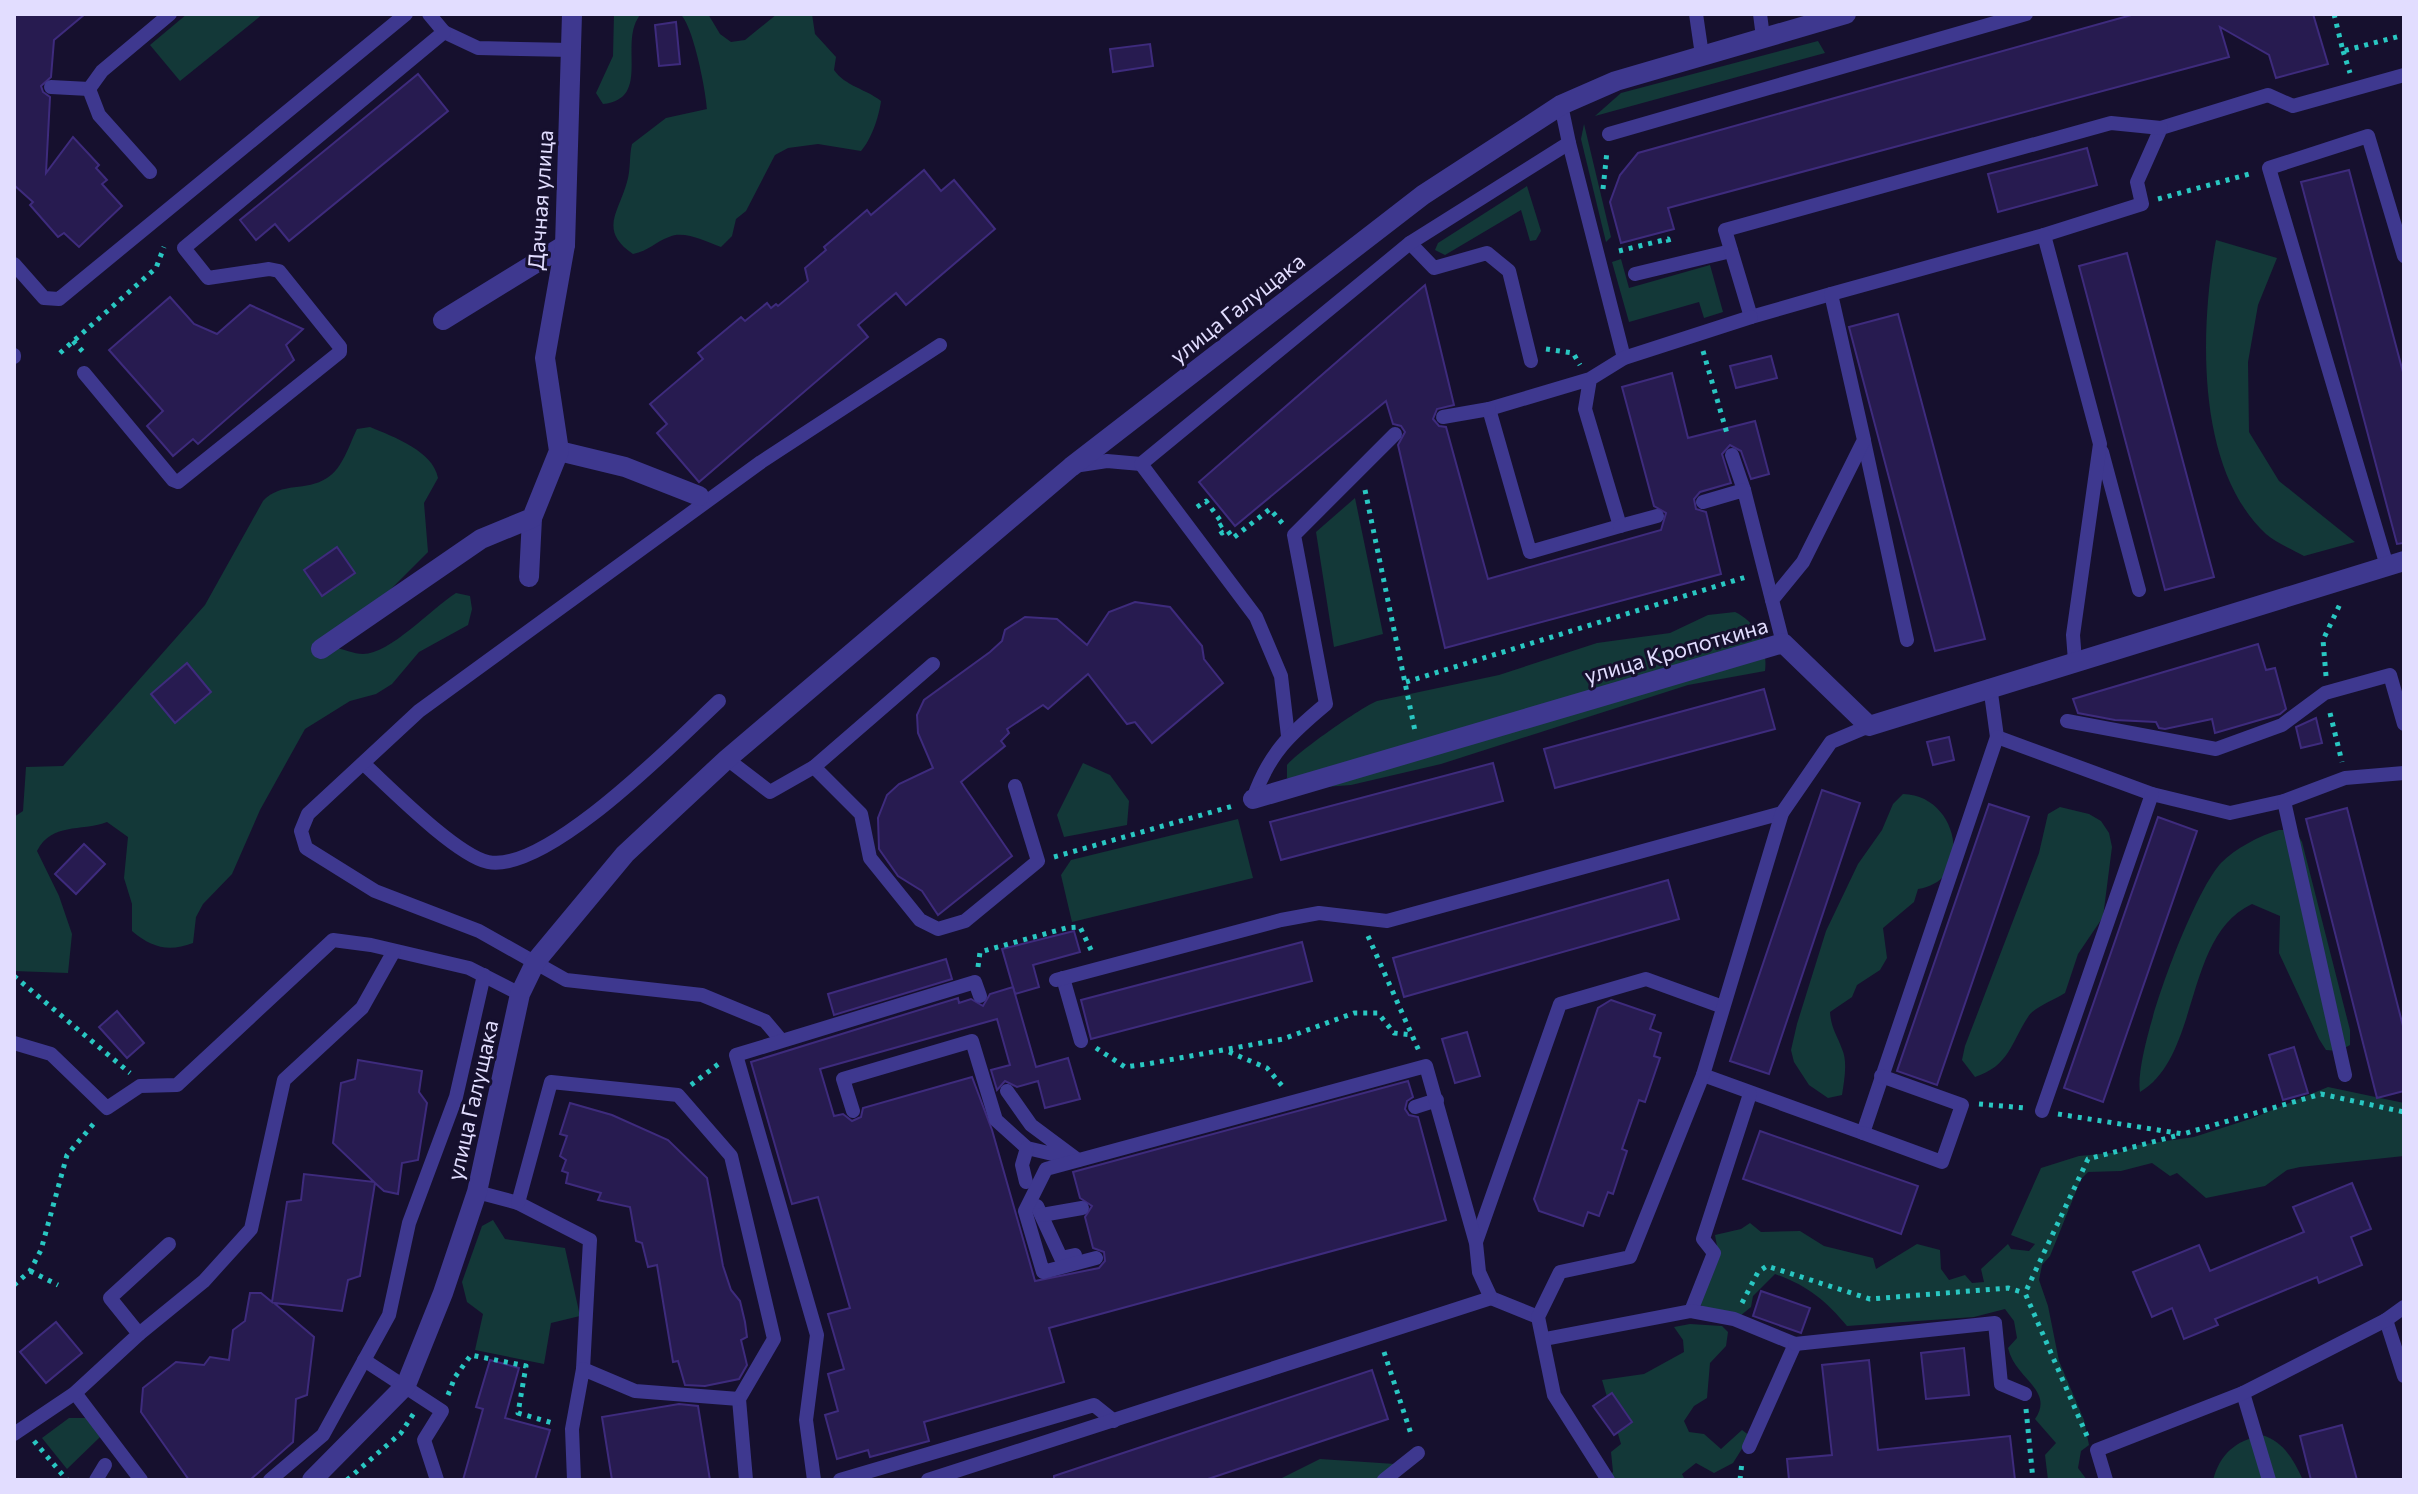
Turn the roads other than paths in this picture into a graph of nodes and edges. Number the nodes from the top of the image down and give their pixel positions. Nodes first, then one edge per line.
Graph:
1 (170, 14) edge
2 (406, 14) edge
3 (429, 14) edge
4 (572, 14) edge
5 (1696, 14) edge
6 (1760, 14) edge
7 (1846, 14) edge
8 (2018, 15) edge
9 (444, 32) junction
10 (1763, 37) junction
11 (571, 50) junction
12 (1702, 55) junction
13 (2404, 75) edge
14 (51, 87) dead end
15 (89, 89) junction
16 (1561, 105) junction
17 (2161, 128) junction
18 (1609, 134) road end
19 (1569, 143) junction
20 (150, 172) dead end
21 (2044, 235) junction
22 (1410, 243) junction
23 (565, 245) junction
24 (1731, 251) junction
25 (2404, 256) edge
26 (14, 264) edge
27 (1635, 274) dead end
28 (1831, 294) junction
29 (1751, 317) junction
30 (443, 320) dead end
31 (940, 345) dead end
32 (1624, 358) junction
33 (1531, 361) dead end
34 (84, 373) dead end
35 (1590, 379) junction
36 (1489, 409) junction
37 (1443, 417) dead end
38 (1395, 434) dead end
39 (1864, 440) junction
40 (2100, 444) junction
41 (559, 451) junction
42 (1732, 455) road end
43 (1141, 464) junction
44 (1071, 467) junction
45 (1744, 490) junction
46 (699, 496) dead end
47 (1703, 502) dead end
48 (1657, 516) dead end
49 (532, 518) junction
50 (1620, 526) junction
51 (2396, 564) edge
52 (529, 577) dead end
53 (2139, 590) dead end
54 (1772, 600) junction
55 (1907, 640) dead end
56 (1783, 643) junction
57 (321, 649) dead end
58 (2075, 661) junction
59 (933, 664) dead end
60 (1990, 686) junction
61 (719, 701) dead end
62 (2067, 721) dead end
63 (2404, 724) edge
64 (1869, 726) junction
65 (1288, 736) junction
66 (1997, 737) junction
67 (727, 759) junction
68 (364, 764) junction
69 (814, 767) junction
70 (2404, 773) edge
71 (1015, 786) dead end
72 (2152, 794) junction
73 (1253, 799) joint
74 (2284, 801) junction
75 (1782, 813) junction
76 (394, 951) junction
77 (536, 961) junction
78 (484, 975) junction
79 (977, 989) road end
80 (520, 994) junction
81 (1723, 1007) junction
82 (1079, 1034) road end
83 (781, 1040) junction
84 (14, 1043) edge
85 (1703, 1075) junction
86 (2345, 1075) dead end
87 (1881, 1076) junction
88 (1007, 1091) dead end
89 (1750, 1094) junction
90 (1437, 1100) junction
91 (1415, 1107) dead end
92 (853, 1111) dead end
93 (2042, 1111) road end
94 (1863, 1133) junction
95 (1027, 1148) junction
96 (1078, 1160) junction
97 (1026, 1182) dead end
98 (477, 1192) junction
99 (518, 1203) junction
100 (1082, 1208) dead end
101 (1476, 1243) junction
102 (169, 1244) dead end
103 (1491, 1298) junction
104 (2404, 1307) edge
105 (1691, 1311) junction
106 (1538, 1317) junction
107 (2386, 1320) junction
108 (139, 1334) junction
109 (1545, 1339) junction
110 (1795, 1344) junction
111 (364, 1360) junction
112 (583, 1369) junction
113 (2404, 1376) edge
114 (406, 1385) junction
115 (75, 1393) junction
116 (2243, 1393) junction
117 (2025, 1394) road end
118 (739, 1399) junction
119 (1114, 1421) junction
120 (15, 1431) edge
121 (1749, 1447) dead end
122 (1418, 1453) road end
123 (105, 1465) dead end
124 (96, 1480) edge
125 (141, 1480) edge
126 (270, 1480) edge
127 (312, 1480) edge
128 (437, 1480) edge
129 (574, 1480) edge
130 (746, 1480) edge
131 (814, 1480) edge
132 (840, 1480) edge
133 (928, 1480) edge
134 (1384, 1480) edge
135 (1608, 1480) edge
136 (2106, 1480) edge
137 (2269, 1480) edge

1 - 15 lane
2 - 26 lane
3 - 9 lane
4 - 11 street, Дачная улица
5 - 12 lane
6 - 10 lane
7 - 10 street, улица Галущака
8 - 18 lane
9 - 11 lane
9 - 34 lane
10 - 12 street, улица Галущака
11 - 23 street, Дачная улица
12 - 16 street, улица Галущака
13 - 17 lane
14 - 15 lane
15 - 20 lane
16 - 19 lane
16 - 44 street, улица Галущака
17 - 21 lane
17 - 24 lane
19 - 22 lane
19 - 32 lane
21 - 28 lane
21 - 40 lane
22 - 33 lane
22 - 43 lane
23 - 30 street
23 - 41 street, Дачная улица
24 - 27 lane
24 - 29 lane
25 - 51 lane
28 - 29 lane
28 - 39 lane
29 - 32 lane
31 - 68 lane
32 - 35 lane
35 - 36 lane
35 - 50 lane
36 - 37 lane
36 - 50 lane
38 - 65 lane
39 - 54 lane
39 - 55 lane
40 - 53 lane
40 - 58 lane
41 - 46 street
41 - 49 street
42 - 45 lane
43 - 44 lane
43 - 65 lane
44 - 67 street, улица Галущака
45 - 47 lane
45 - 54 lane
48 - 50 lane
49 - 52 street
49 - 57 street
51 - 58 street
54 - 56 lane
56 - 64 street, улица Кропоткина
56 - 73 street, улица Кропоткина
58 - 60 street
59 - 69 lane
60 - 64 street
60 - 66 lane
61 - 68 lane
62 - 63 lane
64 - 75 lane
65 - 73 lane
66 - 72 lane
66 - 87 lane
67 - 69 lane
67 - 77 street, улица Галущака
68 - 77 lane
69 - 71 lane
70 - 74 lane
72 - 74 lane
72 - 93 lane
74 - 86 lane
75 - 81 lane
75 - 82 lane
76 - 78 lane
76 - 84 lane
76 - 108 lane
77 - 80 street, улица Галущака
77 - 83 lane
78 - 80 lane
78 - 111 lane
79 - 83 lane
80 - 98 street, улица Галущака
81 - 85 lane
81 - 101 lane
83 - 131 lane
85 - 89 lane
85 - 106 lane
87 - 94 lane
87 - 94 lane
88 - 96 lane
89 - 94 lane
89 - 105 lane
90 - 91 lane
90 - 96 lane
90 - 101 lane
92 - 95 lane
95 - 96 lane
95 - 97 lane
96 - 100 lane
98 - 99 lane
98 - 114 street, улица Галущака
99 - 112 lane
99 - 118 lane
101 - 103 lane
102 - 108 lane
103 - 106 lane
103 - 119 lane
104 - 107 lane
105 - 109 lane
105 - 110 lane
106 - 109 lane
107 - 113 lane
107 - 116 lane
108 - 115 lane
109 - 135 lane
110 - 117 lane
110 - 121 lane
111 - 114 lane
111 - 126 lane
112 - 118 lane
112 - 129 lane
114 - 127 street, улица Галущака
114 - 128 lane
115 - 120 lane
115 - 125 lane
116 - 136 lane
116 - 137 lane
118 - 130 lane
119 - 132 lane
119 - 133 lane
122 - 134 lane
123 - 124 lane

